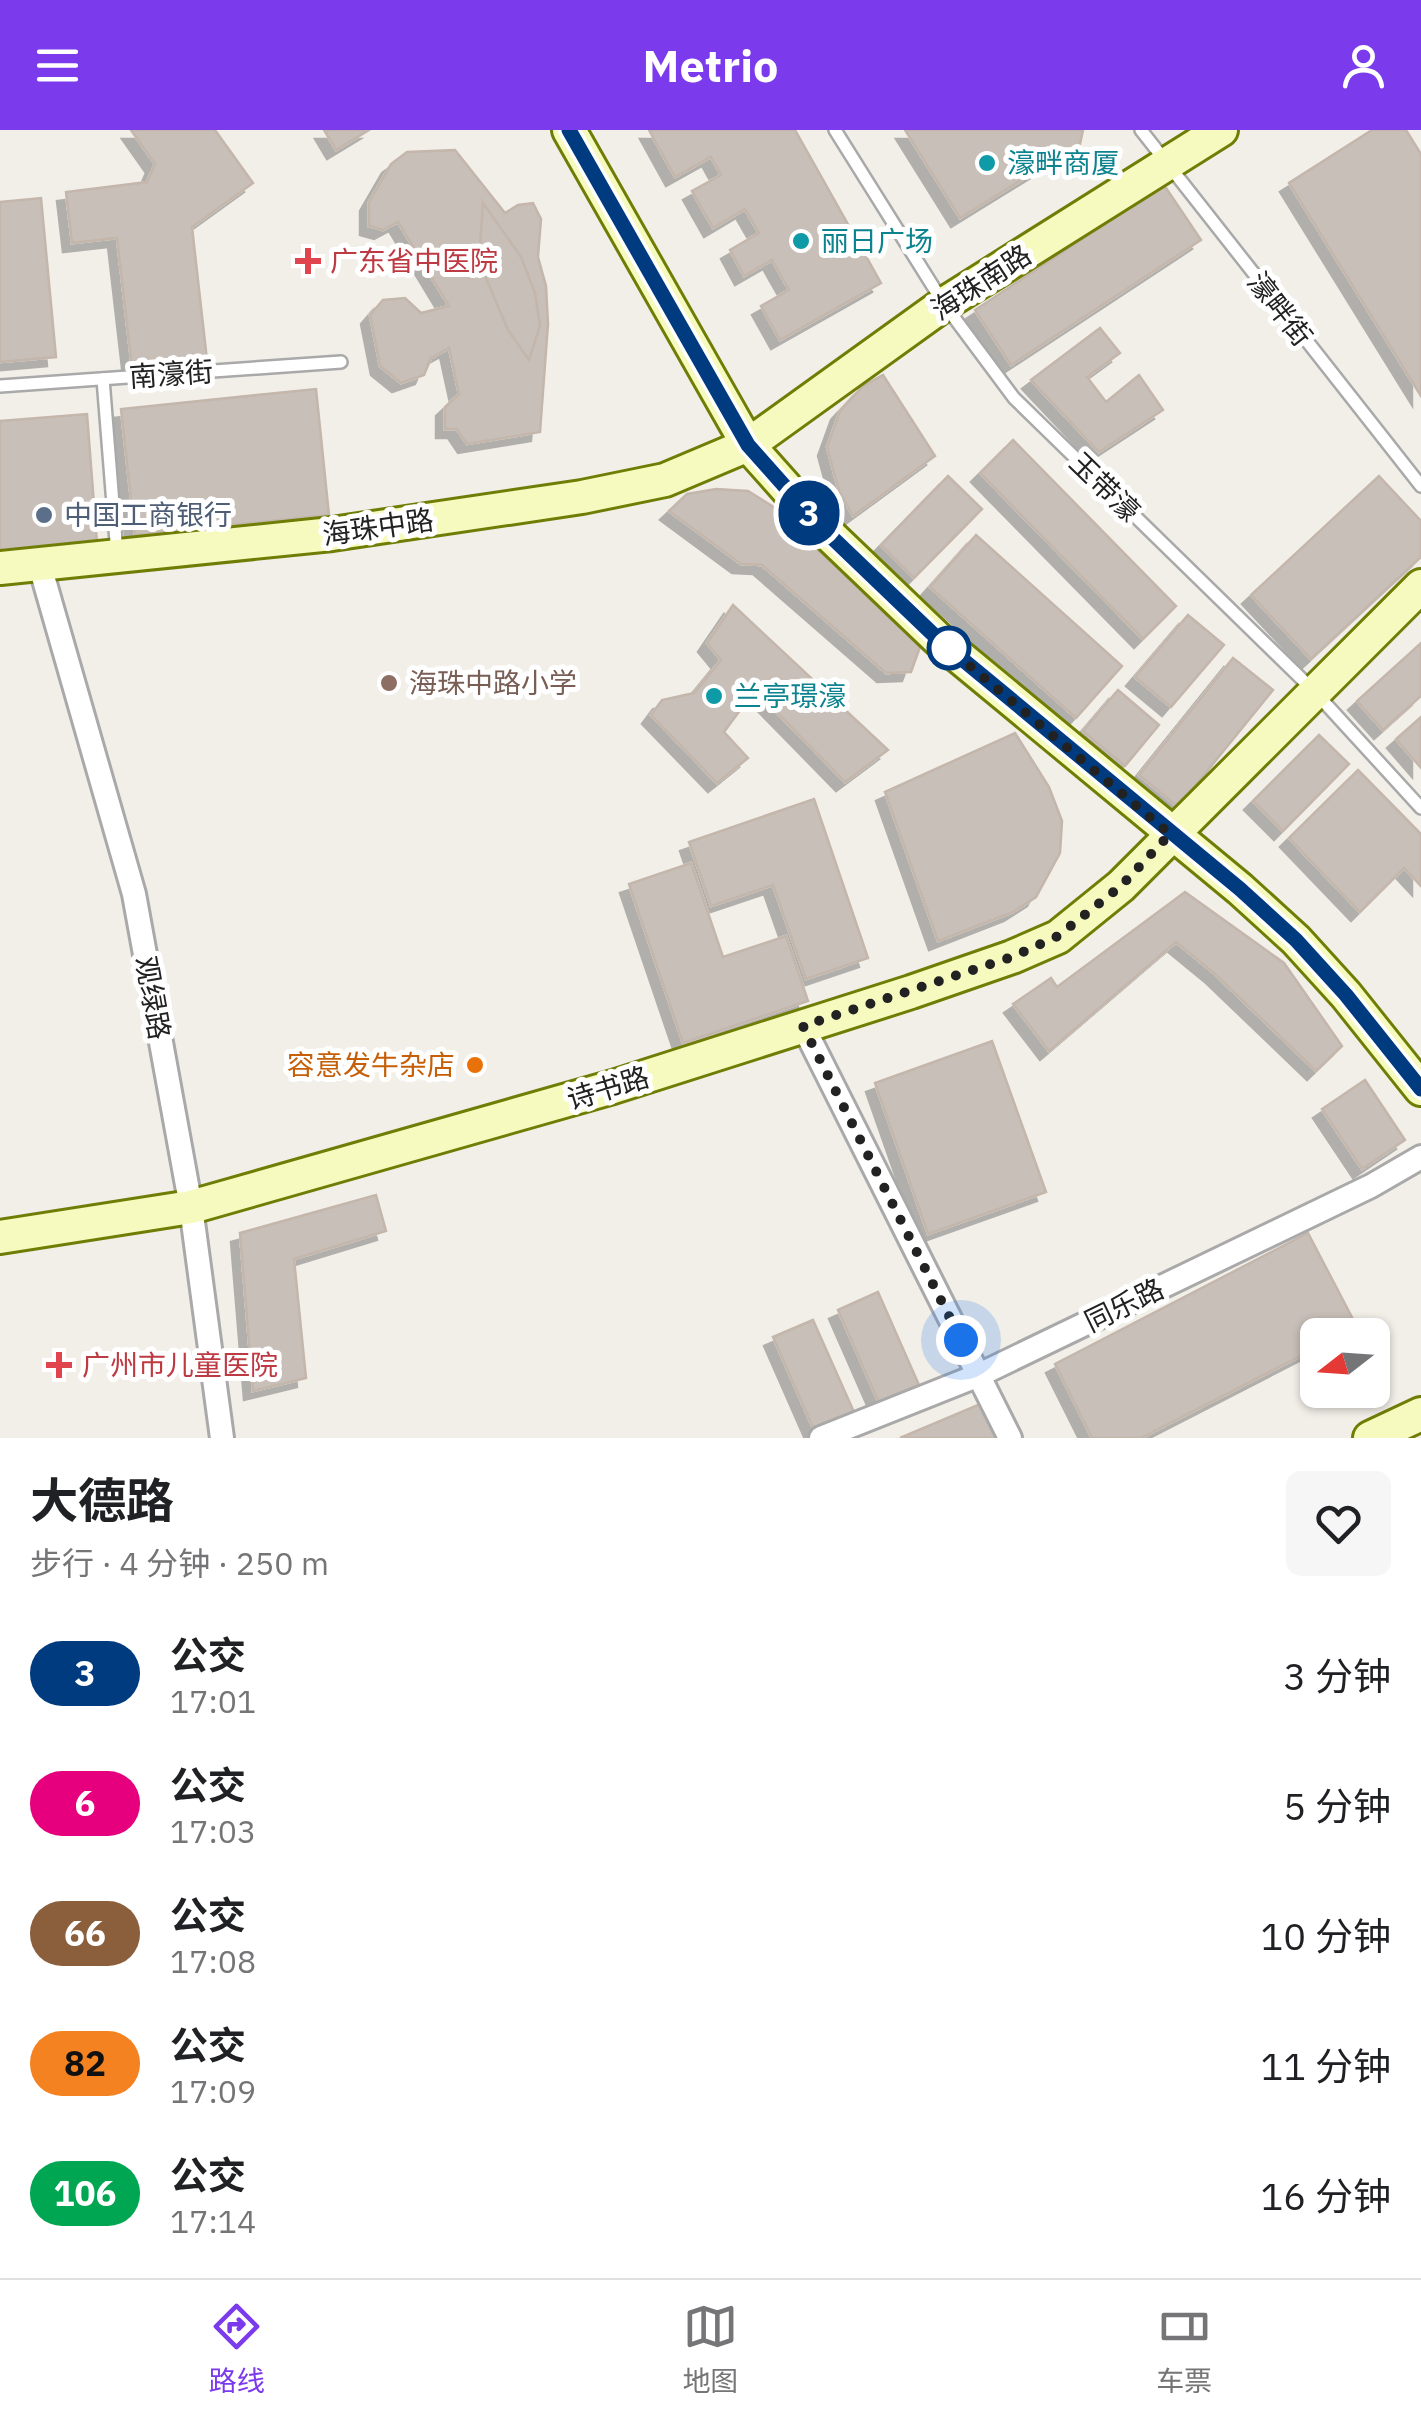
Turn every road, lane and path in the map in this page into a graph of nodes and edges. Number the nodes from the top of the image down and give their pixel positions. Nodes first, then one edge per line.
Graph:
1 (570, 130) edge
2 (835, 130) edge
3 (1140, 130) edge
4 (1222, 130) edge
5 (1167, 165) junction
6 (944, 304) junction
7 (341, 362) dead end
8 (104, 379) junction
9 (0, 386) edge
10 (748, 445) junction
11 (1421, 486) edge
12 (117, 558) junction
13 (40, 566) junction
14 (0, 568) edge
15 (1421, 586) edge
16 (1314, 690) junction
17 (1421, 808) edge
18 (1170, 834) junction
19 (803, 1026) junction
20 (1421, 1089) edge
21 (1421, 1157) edge
22 (192, 1207) junction
23 (0, 1238) edge
24 (979, 1375) junction
25 (1421, 1414) edge
26 (222, 1438) edge
27 (821, 1438) edge
28 (1010, 1438) edge
29 (1370, 1438) edge

1 - 10 street
2 - 6 lane, 玉带濠
3 - 5 lane, 濠畔街
4 - 5 street, 海珠南路
5 - 6 street, 海珠南路
5 - 11 lane, 濠畔街
6 - 10 street, 海珠南路
6 - 16 lane, 玉带濠
7 - 8 lane, 南濠街
8 - 9 lane, 南濠街
8 - 12 lane
10 - 12 street, 海珠中路
10 - 18 street
12 - 13 street, 海珠中路
13 - 14 street, 海珠中路
13 - 22 street, 观绿路
15 - 16 street, 诗书路
16 - 17 lane, 玉带濠
16 - 18 street, 诗书路
18 - 19 street, 诗书路
18 - 20 street
19 - 22 street, 诗书路
19 - 24 street
21 - 24 street, 同乐路
22 - 23 street, 诗书路
22 - 26 street, 观绿路
24 - 27 street, 同乐路
24 - 28 street
25 - 29 street

